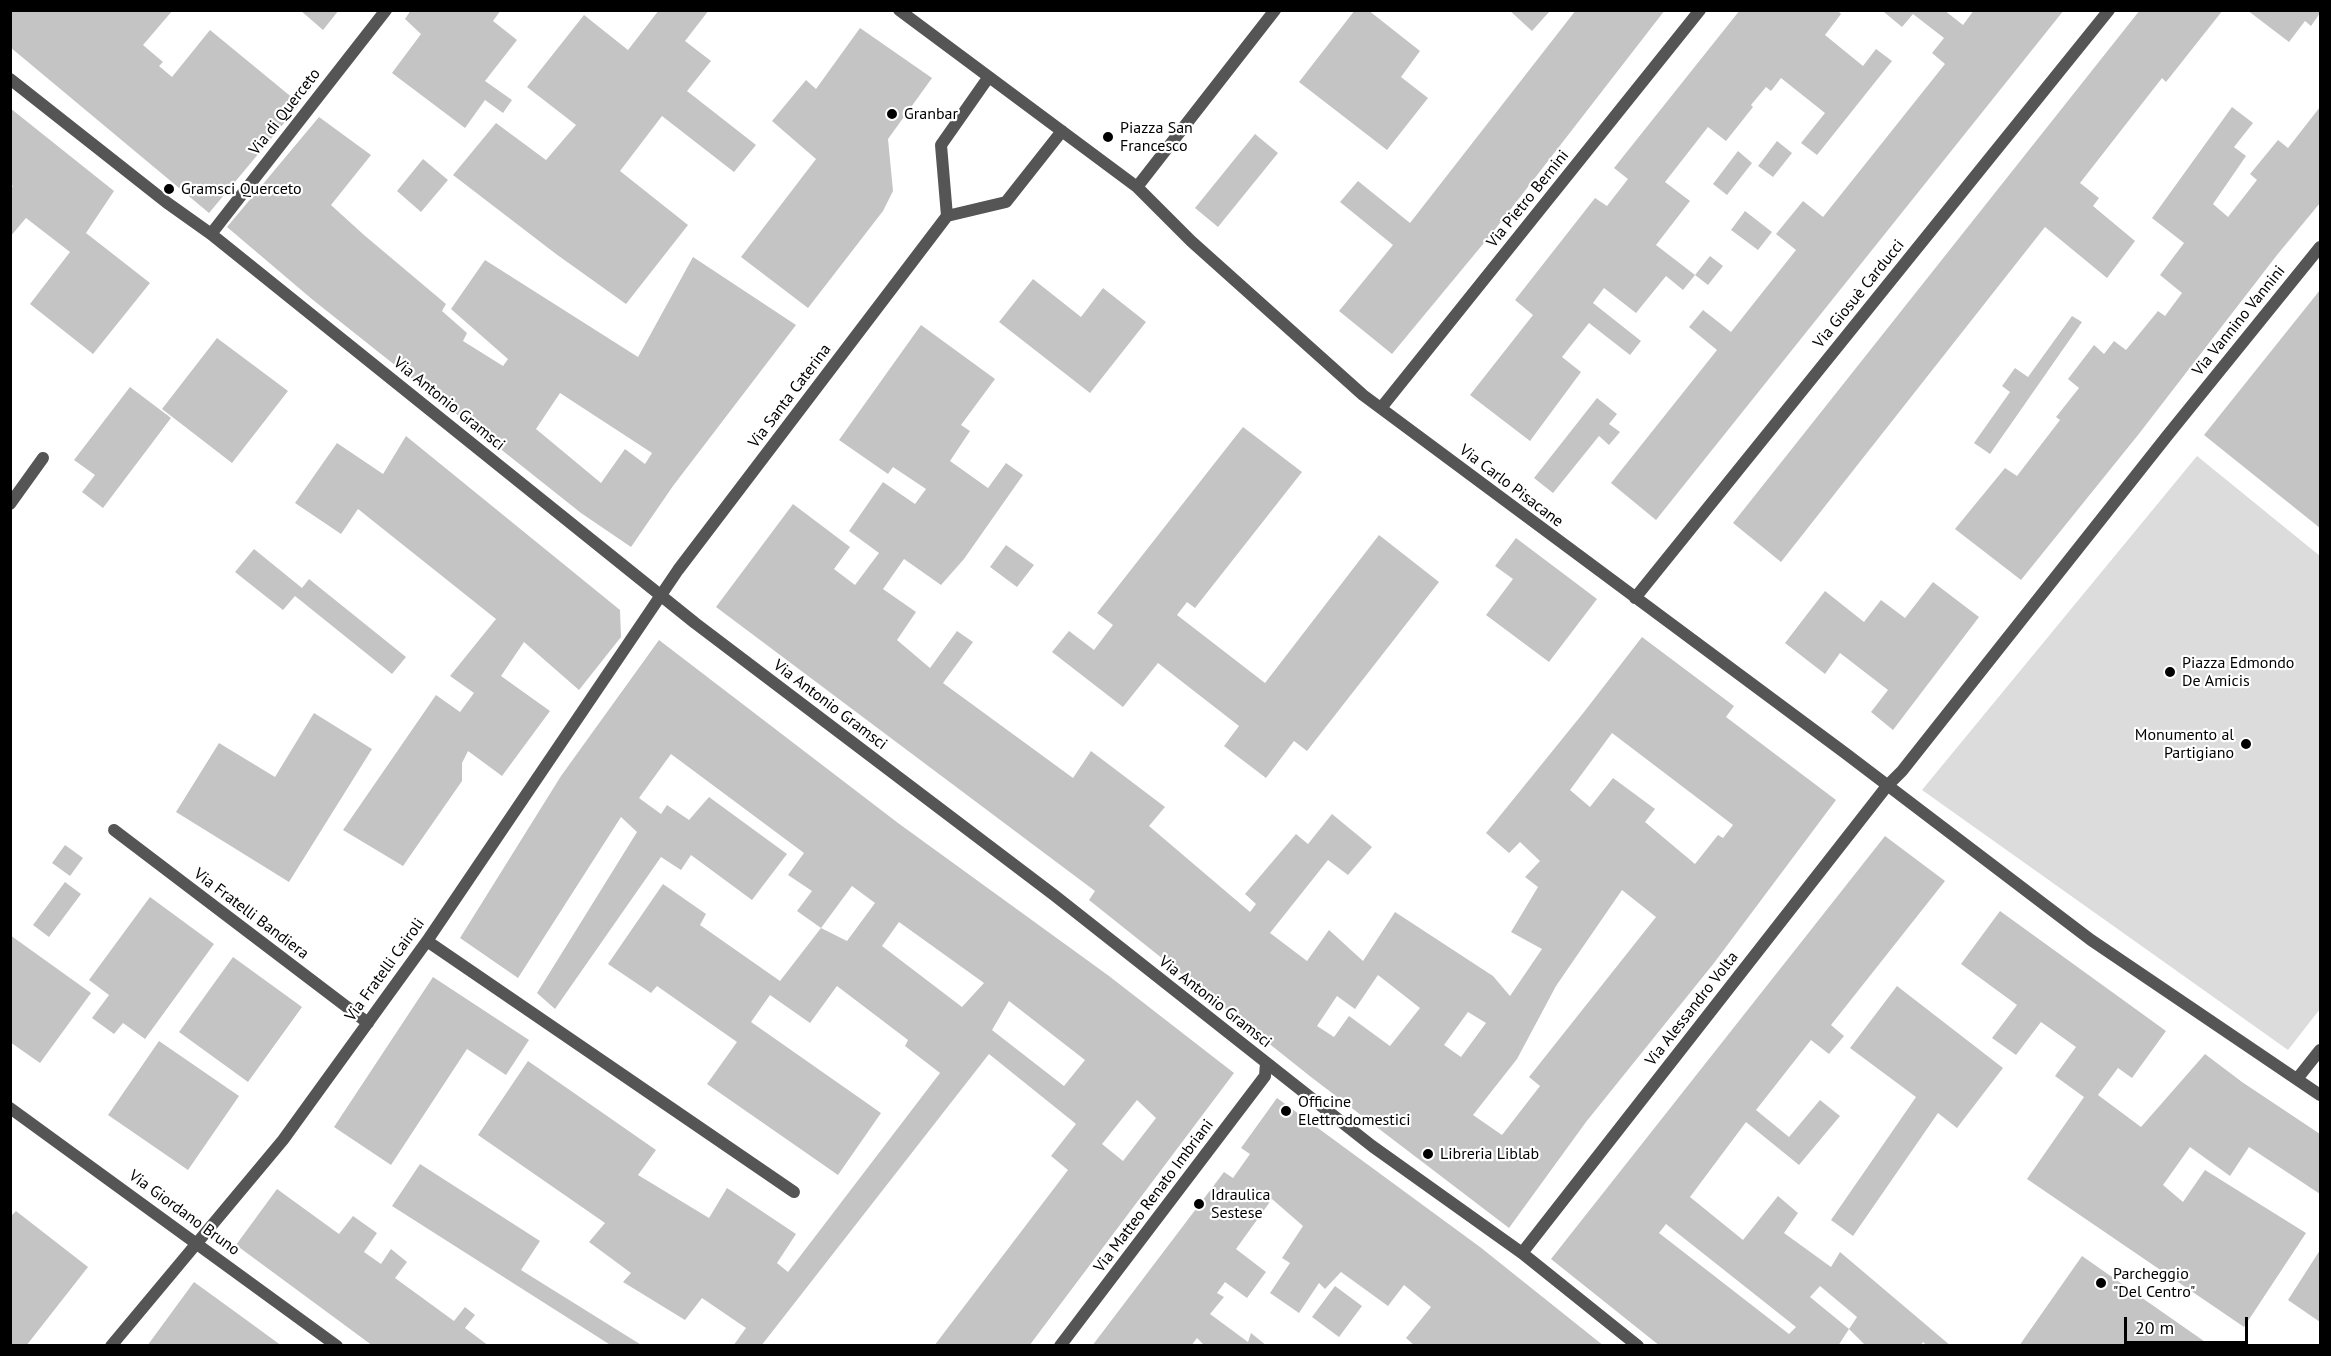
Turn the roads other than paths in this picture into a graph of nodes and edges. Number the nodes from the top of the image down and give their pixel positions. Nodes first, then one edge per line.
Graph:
1 (386, 10) edge
2 (899, 10) edge
3 (1275, 10) edge
4 (1700, 10) edge
5 (2109, 10) edge
6 (918, 16) edge
7 (988, 78) junction
8 (10, 80) edge
9 (1062, 131) junction
10 (1137, 187) junction
11 (947, 216) junction
12 (211, 234) junction
13 (2320, 247) edge
14 (1381, 408) junction
15 (43, 459) dead end
16 (10, 504) edge
17 (661, 596) junction
18 (1635, 598) junction
19 (1887, 786) junction
20 (114, 830) dead end
21 (427, 941) junction
22 (368, 1023) junction
23 (2320, 1050) edge
24 (1266, 1063) junction
25 (2297, 1079) junction
26 (2320, 1095) edge
27 (10, 1108) edge
28 (794, 1192) dead end
29 (198, 1243) junction
30 (1522, 1253) junction
31 (111, 1346) edge
32 (337, 1346) edge
33 (1060, 1346) edge
34 (1638, 1346) edge

1 - 12 street, Via di Querceto
2 - 6 street
3 - 10 street
4 - 14 street, Via Pietro Bernini
5 - 18 street, Via Giosuè Carducci
6 - 7 street
7 - 9 street
7 - 11 street
8 - 12 street, Via Antonio Gramsci
9 - 10 street
9 - 11 street
10 - 14 street, Via Carlo Pisacane
11 - 17 street, Via Santa Caterina
12 - 17 street, Via Antonio Gramsci
13 - 19 street, Via Vannino Vannini
14 - 18 street, Via Carlo Pisacane
15 - 16 street
17 - 21 street, Via Fratelli Cairoli
17 - 24 street, Via Antonio Gramsci
18 - 19 street, Via Carlo Pisacane
19 - 25 street
19 - 30 street, Via Alessandro Volta
20 - 22 street, Via Fratelli Bandiera
21 - 22 street, Via Fratelli Cairoli
21 - 28 street
22 - 29 street, Via Fratelli Cairoli
23 - 25 street
24 - 30 street, Via Antonio Gramsci
24 - 33 street, Via Matteo Renato Imbriani
25 - 26 street
27 - 29 street, Via Giordano Bruno
29 - 31 street, Via Fratelli Cairoli
29 - 32 street, Via Giordano Bruno
30 - 34 street, Via Antonio Gramsci

